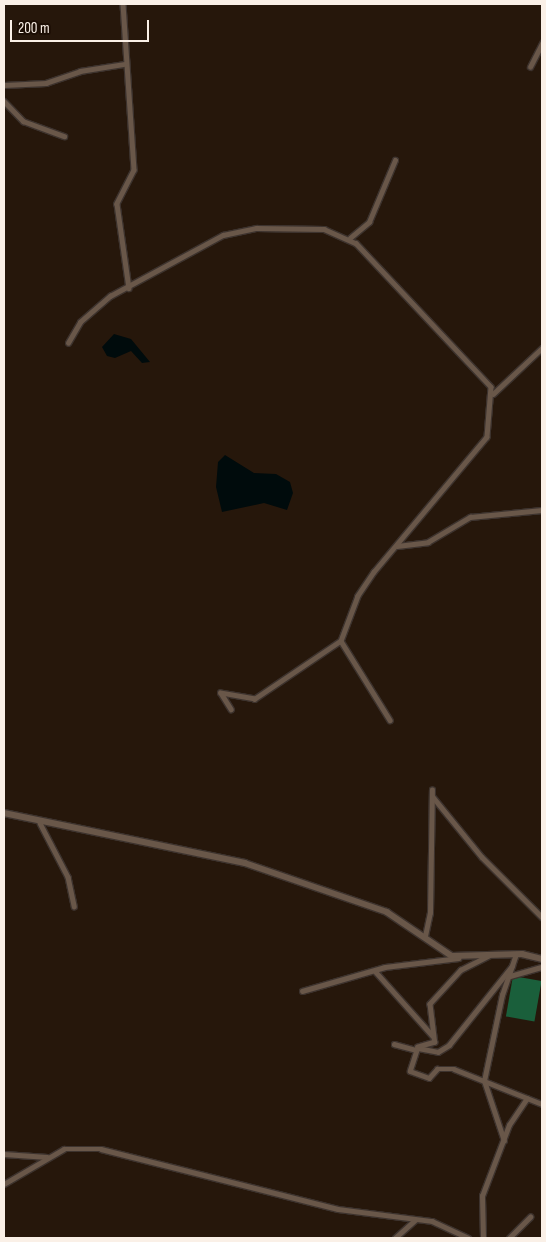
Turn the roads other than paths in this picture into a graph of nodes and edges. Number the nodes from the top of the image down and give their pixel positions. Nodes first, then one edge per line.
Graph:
1 (125, 5) edge
2 (542, 43) edge
3 (124, 64) junction
4 (530, 66) dead end
5 (4, 85) edge
6 (4, 102) edge
7 (64, 136) dead end
8 (395, 160) dead end
9 (350, 238) junction
10 (129, 288) junction
11 (68, 344) dead end
12 (542, 348) edge
13 (493, 394) junction
14 (542, 510) edge
15 (398, 546) junction
16 (341, 641) junction
17 (231, 709) dead end
18 (390, 720) dead end
19 (432, 790) dead end
20 (433, 797) junction
21 (4, 813) edge
22 (40, 823) junction
23 (74, 906) dead end
24 (542, 917) edge
25 (425, 936) junction
26 (492, 954) junction
27 (516, 954) junction
28 (462, 958) junction
29 (542, 959) edge
30 (513, 965) junction
31 (542, 967) edge
32 (376, 971) junction
33 (510, 976) junction
34 (302, 992) dead end
35 (434, 1039) junction
36 (394, 1044) dead end
37 (417, 1049) junction
38 (484, 1081) junction
39 (527, 1098) junction
40 (542, 1104) edge
41 (504, 1141) junction
42 (4, 1154) edge
43 (48, 1157) junction
44 (4, 1184) edge
45 (530, 1217) dead end
46 (415, 1220) junction
47 (395, 1238) edge
48 (468, 1238) edge
49 (483, 1238) edge
50 (509, 1238) edge

1 - 3 street
2 - 4 street
3 - 5 street
3 - 10 street
6 - 7 street
8 - 9 street
9 - 10 street
9 - 13 street
10 - 11 street
12 - 13 street
13 - 15 street
14 - 15 street
15 - 16 street
16 - 17 street
16 - 18 street
19 - 20 street
20 - 24 street
20 - 25 street
21 - 22 street
22 - 23 street
22 - 25 street
25 - 28 street
26 - 27 street
26 - 28 street
26 - 35 street
27 - 29 street
27 - 30 street
28 - 32 street
30 - 33 street
30 - 37 street
31 - 33 street
32 - 34 street
32 - 35 street
33 - 38 street
35 - 37 street
36 - 37 street
37 - 38 street
38 - 39 street
38 - 41 street
39 - 40 street
39 - 41 street
41 - 49 street
42 - 43 street
43 - 44 street
43 - 46 street
45 - 50 street
46 - 47 street
46 - 48 street

